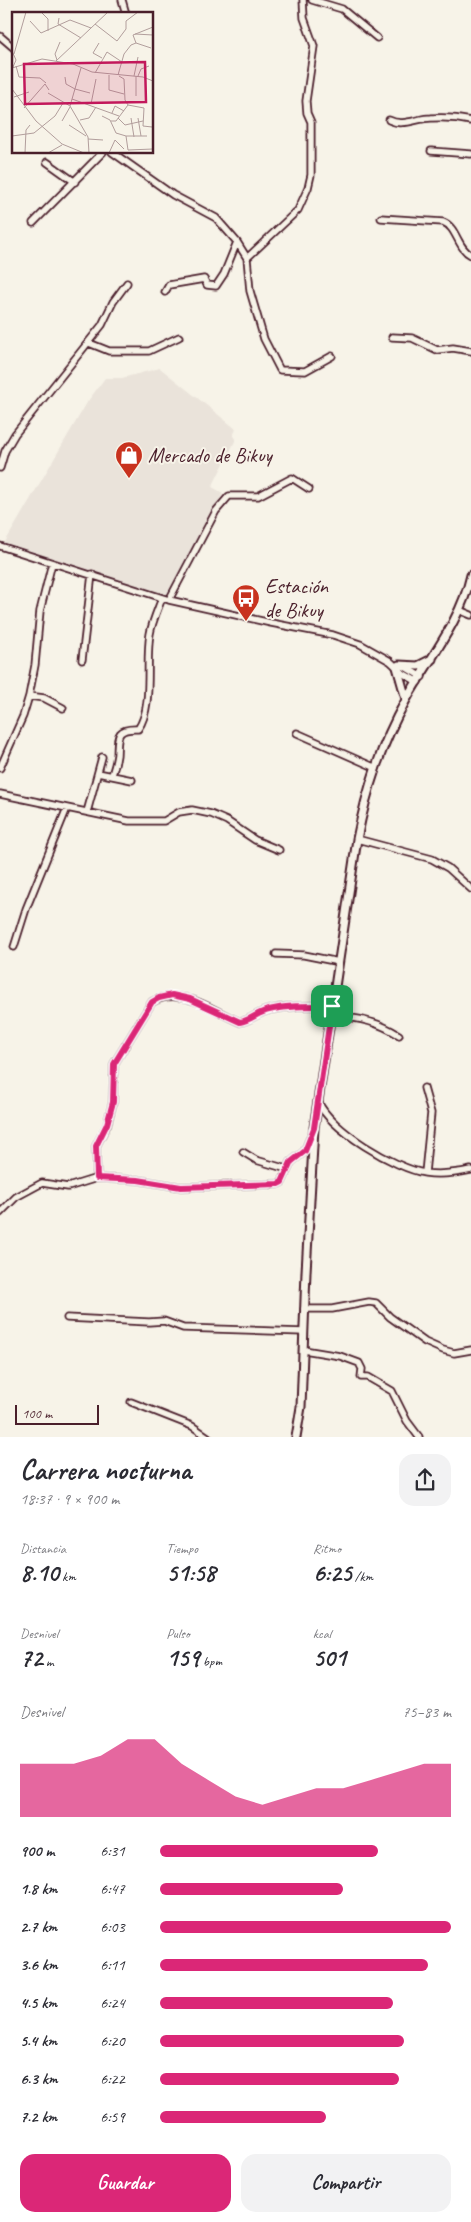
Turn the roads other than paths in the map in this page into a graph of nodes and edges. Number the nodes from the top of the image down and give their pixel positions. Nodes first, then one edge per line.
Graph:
1 (303, 0) edge
2 (312, 0) edge
3 (0, 36) edge
4 (377, 38) dead end
5 (12, 46) edge
6 (389, 120) dead end
7 (471, 121) edge
8 (431, 150) dead end
9 (101, 154) edge
10 (115, 154) edge
11 (471, 154) edge
12 (47, 162) dead end
13 (75, 182) junction
14 (381, 218) dead end
15 (34, 223) dead end
16 (236, 242) junction
17 (471, 255) edge
18 (247, 258) junction
19 (127, 283) dead end
20 (165, 292) dead end
21 (179, 337) dead end
22 (392, 337) dead end
23 (89, 342) junction
24 (471, 351) edge
25 (332, 356) dead end
26 (3, 449) edge
27 (0, 468) edge
28 (308, 489) dead end
29 (0, 546) edge
30 (52, 563) junction
31 (92, 574) junction
32 (471, 575) edge
33 (162, 598) junction
34 (169, 600) junction
35 (459, 610) junction
36 (471, 615) edge
37 (432, 659) junction
38 (82, 660) dead end
39 (397, 665) junction
40 (420, 679) junction
41 (30, 696) junction
42 (406, 699) junction
43 (63, 708) dead end
44 (297, 732) dead end
45 (102, 757) dead end
46 (374, 767) junction
47 (0, 768) edge
48 (98, 773) junction
49 (112, 775) junction
50 (132, 780) dead end
51 (0, 794) edge
52 (67, 808) junction
53 (87, 812) junction
54 (357, 839) junction
55 (279, 850) dead end
56 (471, 889) edge
57 (14, 947) dead end
58 (276, 954) dead end
59 (339, 962) junction
60 (332, 1006) junction
61 (331, 1017) junction
62 (399, 1035) dead end
63 (424, 1088) dead end
64 (318, 1099) junction
65 (314, 1128) junction
66 (243, 1152) dead end
67 (287, 1169) junction
68 (471, 1170) edge
69 (425, 1174) junction
70 (97, 1178) junction
71 (0, 1213) edge
72 (304, 1309) junction
73 (67, 1318) dead end
74 (304, 1332) junction
75 (304, 1350) junction
76 (471, 1350) edge
77 (131, 1402) dead end
78 (208, 1437) edge
79 (296, 1437) edge
80 (419, 1437) edge

1 - 18 street
2 - 4 street
3 - 5 street
6 - 7 street
8 - 11 street
9 - 13 street
10 - 16 street
12 - 13 street
13 - 15 street
14 - 17 street
16 - 18 street
16 - 20 street
18 - 25 street
19 - 23 street
21 - 23 street
22 - 24 street
23 - 26 street
26 - 27 street
28 - 34 street
29 - 30 street
30 - 31 street
30 - 41 street
31 - 33 street
31 - 38 street
32 - 35 main road
33 - 34 street
33 - 49 street
34 - 39 street
35 - 36 street
35 - 37 main road
37 - 39 main road
37 - 40 main road
39 - 40 street
39 - 42 main road
40 - 42 main road
41 - 43 street
41 - 47 street
42 - 46 main road
44 - 46 street
45 - 48 street
46 - 54 main road
48 - 49 street
48 - 53 street
49 - 50 street
51 - 52 street
52 - 53 street
52 - 57 street
53 - 55 street
54 - 56 street
54 - 59 main road
58 - 59 street
59 - 60 main road
60 - 61 main road
60 - 70 street
61 - 62 street
61 - 64 main road
63 - 69 street
64 - 65 main road
64 - 69 street
65 - 67 street
65 - 72 main road
66 - 67 street
67 - 70 street
68 - 69 street
70 - 71 street
72 - 74 main road
72 - 76 street
73 - 74 street
74 - 75 main road
75 - 79 main road
75 - 80 street
77 - 78 street

